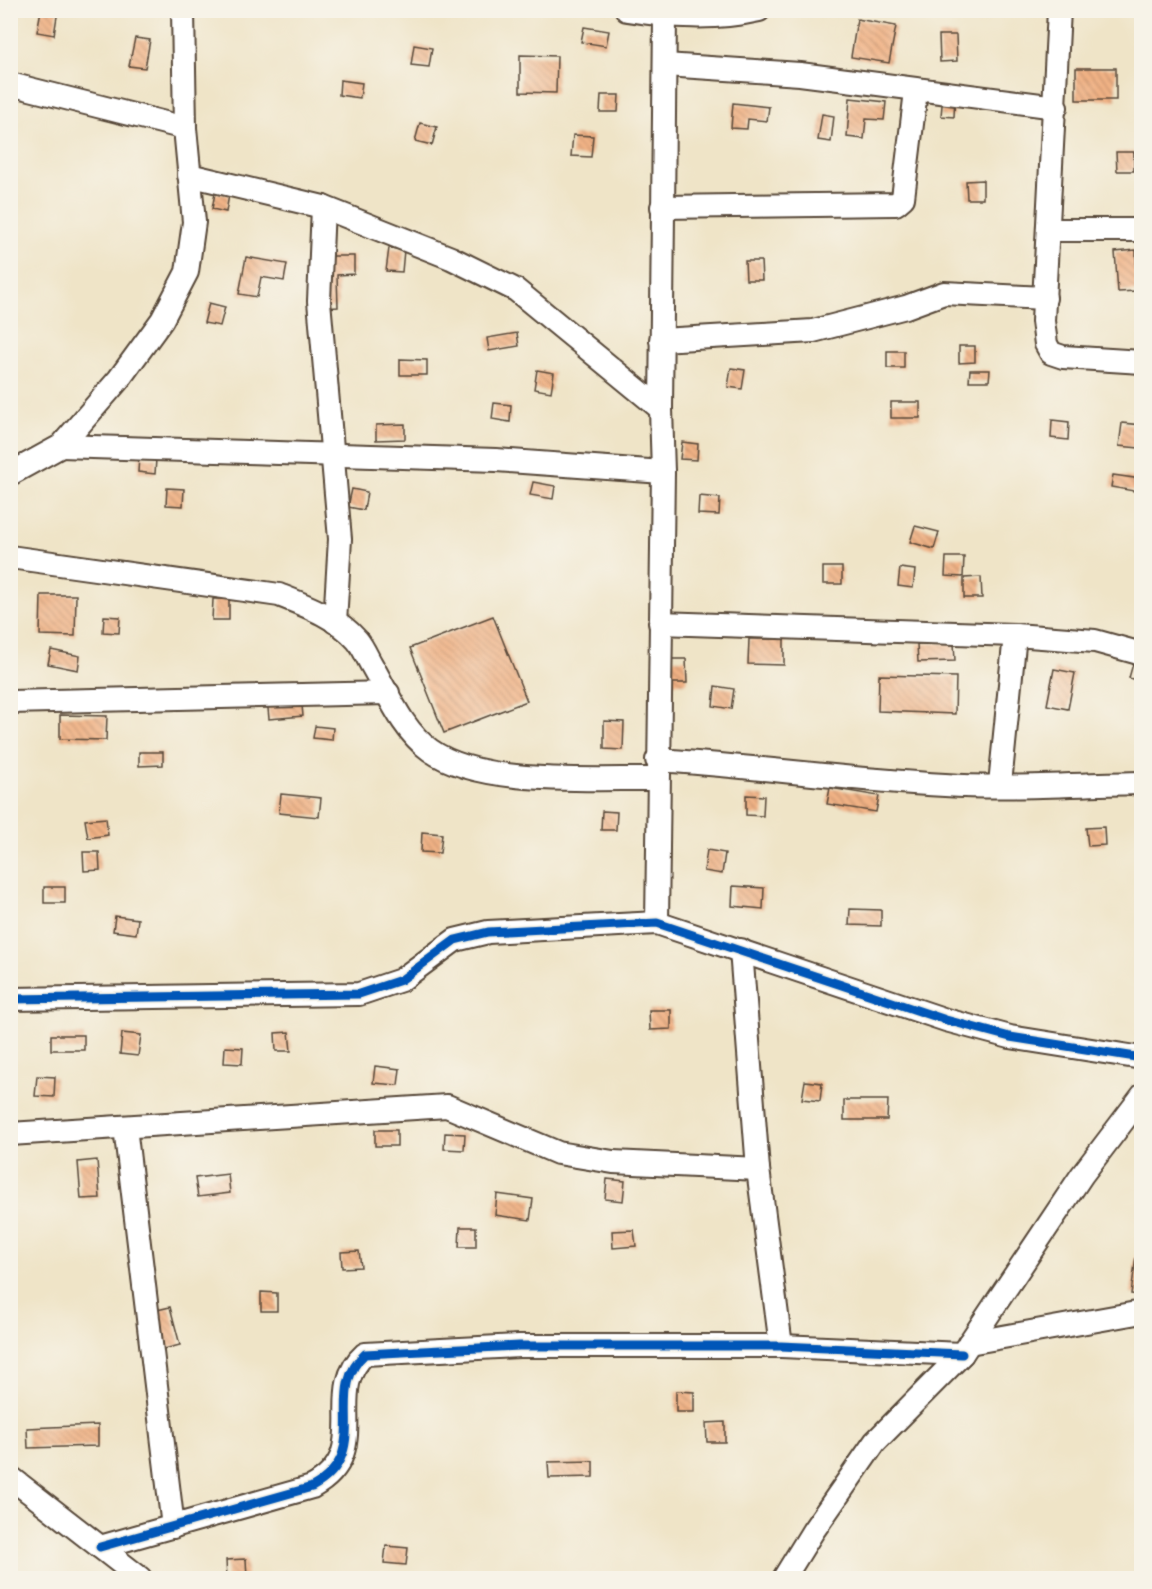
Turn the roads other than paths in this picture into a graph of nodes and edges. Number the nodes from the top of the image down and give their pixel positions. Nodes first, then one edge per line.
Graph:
1 (183, 10) edge
2 (627, 10) edge
3 (759, 10) edge
4 (1059, 10) edge
5 (666, 16) junction
6 (665, 65) junction
7 (10, 84) edge
8 (916, 91) junction
9 (1056, 107) junction
10 (185, 128) junction
11 (189, 175) junction
12 (322, 207) junction
13 (662, 207) junction
14 (1142, 230) edge
15 (1048, 231) junction
16 (1044, 298) junction
17 (661, 340) junction
18 (1142, 362) edge
19 (661, 409) junction
20 (61, 446) junction
21 (331, 457) junction
22 (663, 472) junction
23 (10, 474) edge
24 (10, 557) edge
25 (335, 622) junction
26 (660, 623) junction
27 (1015, 635) junction
28 (1142, 654) edge
29 (388, 693) junction
30 (10, 702) edge
31 (658, 769) junction
32 (1142, 783) edge
33 (1000, 784) junction
34 (657, 923) junction
35 (741, 950) junction
36 (10, 999) edge
37 (1142, 1058) edge
38 (1142, 1096) edge
39 (125, 1127) junction
40 (10, 1134) edge
41 (758, 1168) junction
42 (1142, 1312) edge
43 (781, 1346) junction
44 (966, 1348) junction
45 (10, 1477) edge
46 (173, 1527) junction
47 (100, 1547) junction
48 (140, 1578) edge
49 (784, 1578) edge

1 - 10 street
2 - 5 street
3 - 5 street
4 - 9 street
5 - 6 street
6 - 8 street
6 - 13 street
7 - 10 street
8 - 9 street
8 - 13 street
9 - 15 street
10 - 11 street
11 - 12 street
11 - 20 street
12 - 19 street
12 - 21 street
13 - 17 street
14 - 15 street
15 - 16 street
16 - 17 street
16 - 18 street
17 - 19 street
19 - 22 street
20 - 21 street
20 - 23 street
21 - 22 street
21 - 25 street
22 - 26 street
24 - 25 street
25 - 29 street
26 - 27 street
26 - 31 street
27 - 28 street
27 - 33 street
29 - 30 street
29 - 31 street
31 - 33 street
31 - 34 street
32 - 33 street
34 - 35 street
34 - 36 street
35 - 37 street
35 - 41 street
38 - 44 street
39 - 40 street
39 - 41 street
39 - 46 street
41 - 43 street
42 - 44 street
43 - 44 street
43 - 46 street
44 - 49 street
45 - 47 street
46 - 47 street
47 - 48 street

